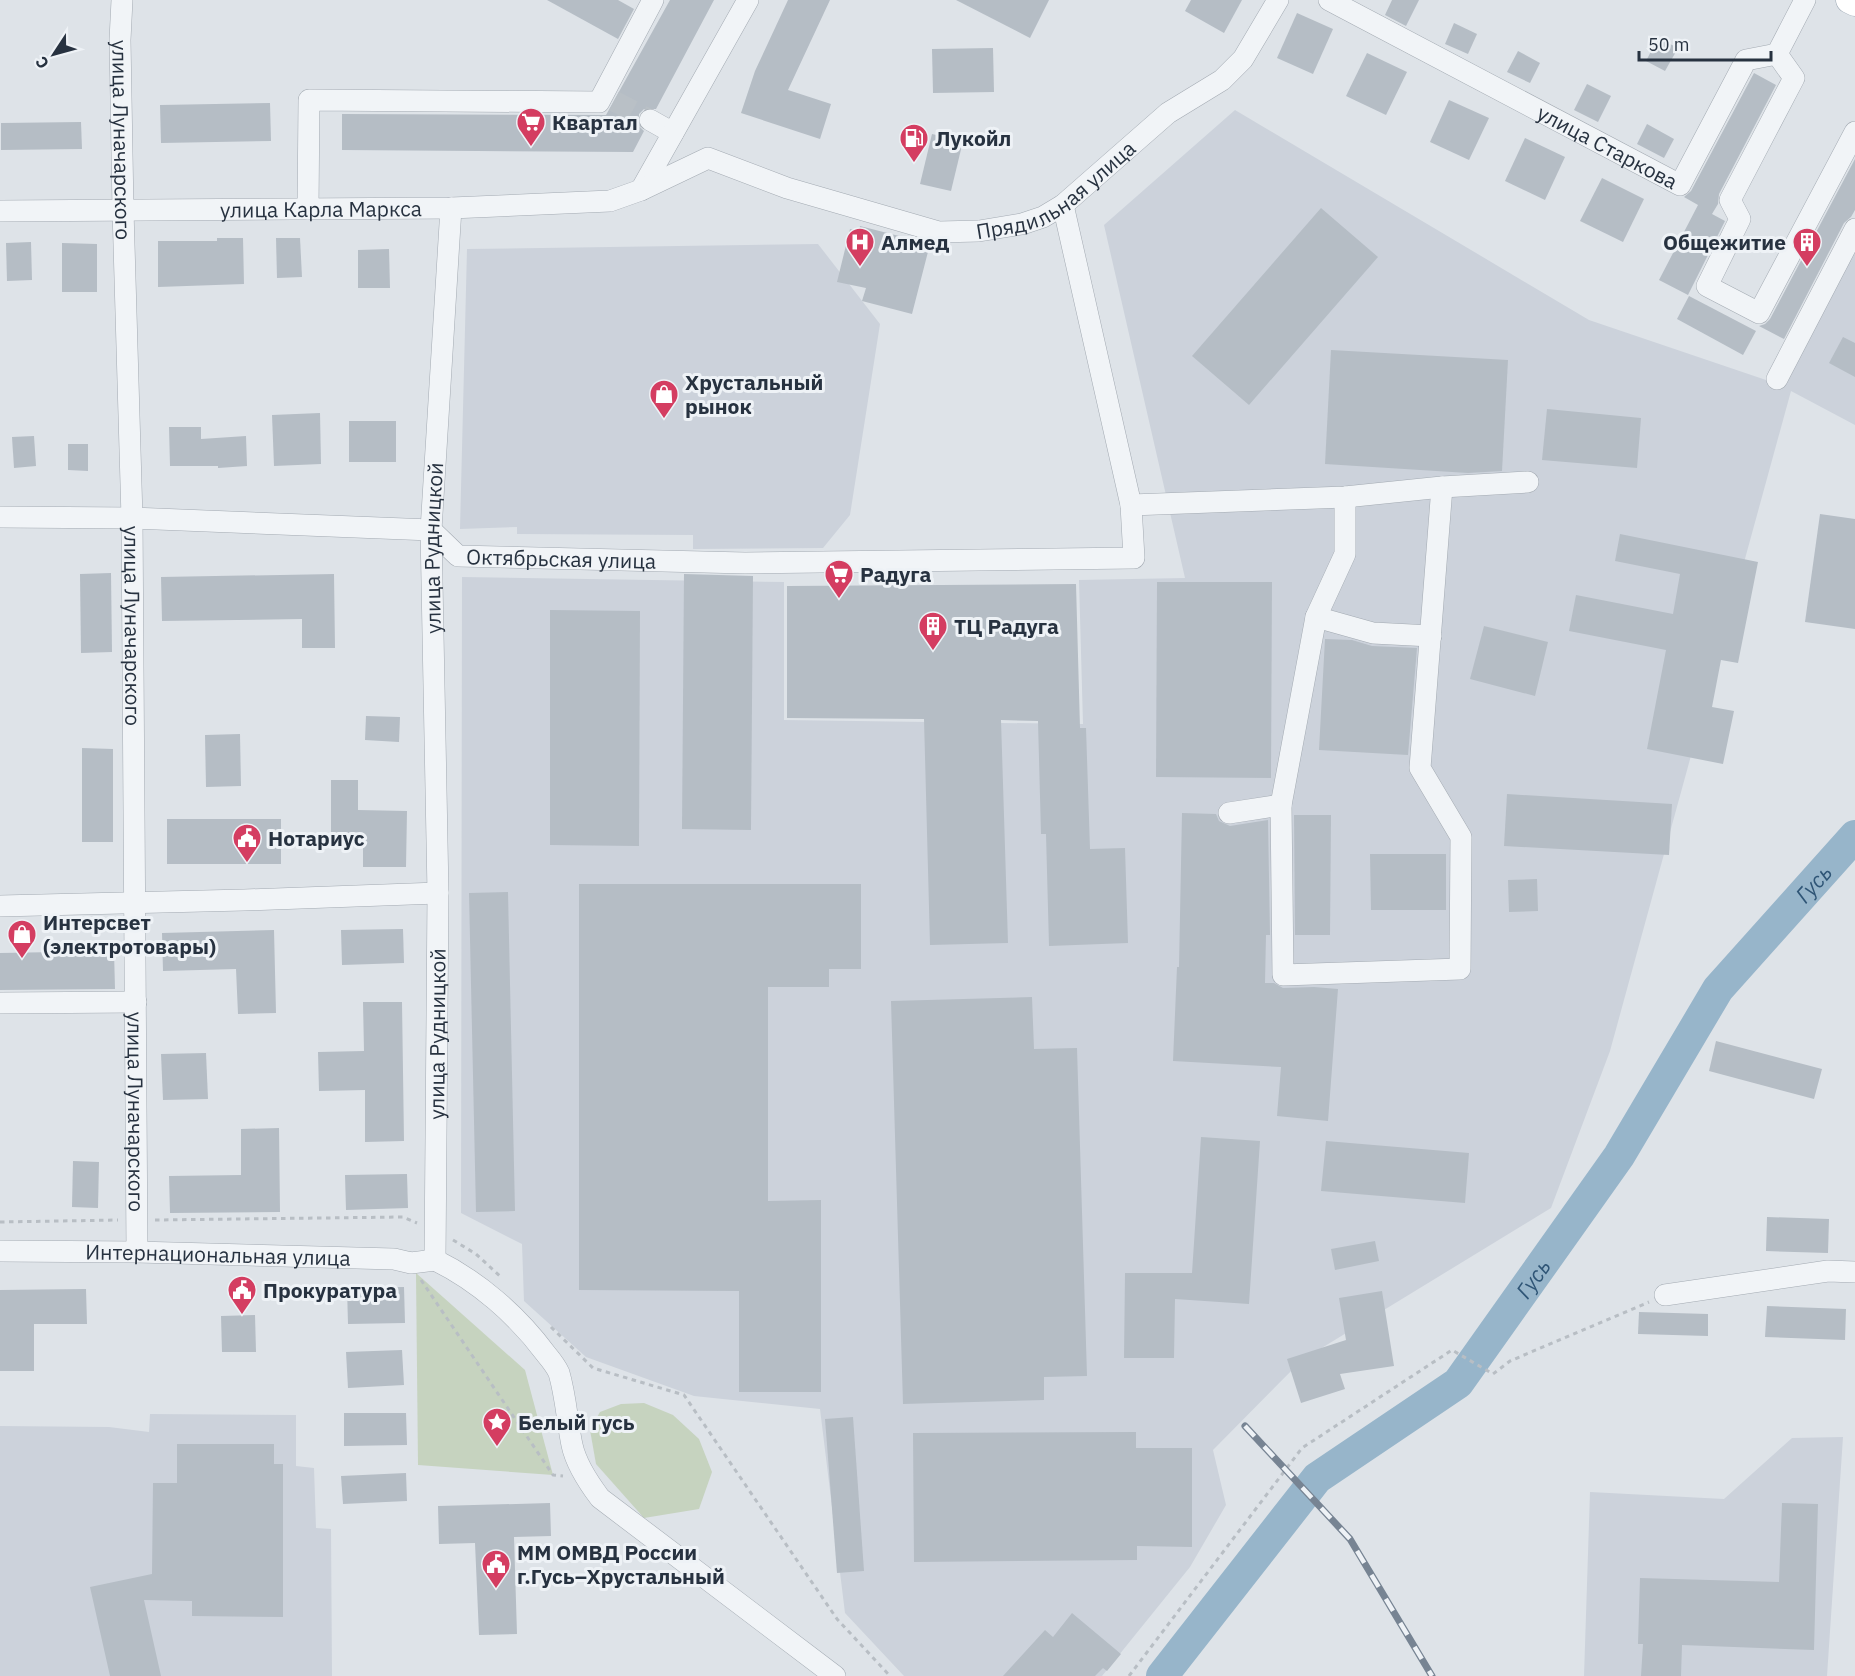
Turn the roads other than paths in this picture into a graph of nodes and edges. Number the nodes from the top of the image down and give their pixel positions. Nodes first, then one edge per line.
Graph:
1 (122, 0) edge
2 (653, 0) edge
3 (748, 0) edge
4 (1278, 0) edge
5 (1329, 0) edge
6 (1805, 0) edge
7 (1849, 0) edge
8 (1855, 3) edge
9 (1777, 54) junction
10 (650, 120) tunnel mouth
11 (1855, 132) edge
12 (673, 133) junction
13 (641, 190) junction
14 (1063, 205) junction
15 (308, 208) junction
16 (451, 208) junction
17 (123, 210) junction
18 (0, 211) edge
19 (1855, 229) edge
20 (1777, 379) dead end
21 (1528, 482) dead end
22 (1442, 487) junction
23 (1345, 497) junction
24 (1131, 505) junction
25 (0, 517) edge
26 (132, 518) junction
27 (431, 530) junction
28 (1316, 617) junction
29 (1431, 636) junction
30 (1281, 805) junction
31 (1229, 813) dead end
32 (438, 893) junction
33 (136, 903) junction
34 (0, 906) edge
35 (136, 1002) junction
36 (0, 1003) edge
37 (0, 1251) edge
38 (137, 1252) junction
39 (435, 1260) junction
40 (1855, 1272) edge
41 (1665, 1295) road end
42 (835, 1676) edge

1 - 17 street, улица Луначарского
2 - 15 street
3 - 12 street
4 - 14 street, Прядильная улица
5 - 9 street, улица Старкова
6 - 9 street
7 - 8 main road
9 - 11 street
10 - 12 street
12 - 13 street
13 - 14 street, Прядильная улица
13 - 16 street, улица Карла Маркса
14 - 24 street
15 - 16 street, улица Карла Маркса
15 - 17 street, улица Карла Маркса
16 - 27 street, улица Рудницкой
17 - 18 street, улица Карла Маркса
17 - 26 street, улица Луначарского
19 - 20 street
21 - 22 street
22 - 23 street
22 - 29 street
23 - 24 street
23 - 28 street
24 - 27 street, Октябрьская улица
25 - 26 street
26 - 27 street
26 - 33 street, улица Луначарского
27 - 32 street, улица Рудницкой
28 - 29 street
28 - 30 street
29 - 30 street
30 - 31 street
32 - 33 street
32 - 39 street, улица Рудницкой
33 - 34 street
33 - 35 street, улица Луначарского
35 - 36 street
35 - 38 street, улица Луначарского
37 - 38 street, Интернациональная улица
38 - 39 street, Интернациональная улица
39 - 42 street
40 - 41 street

